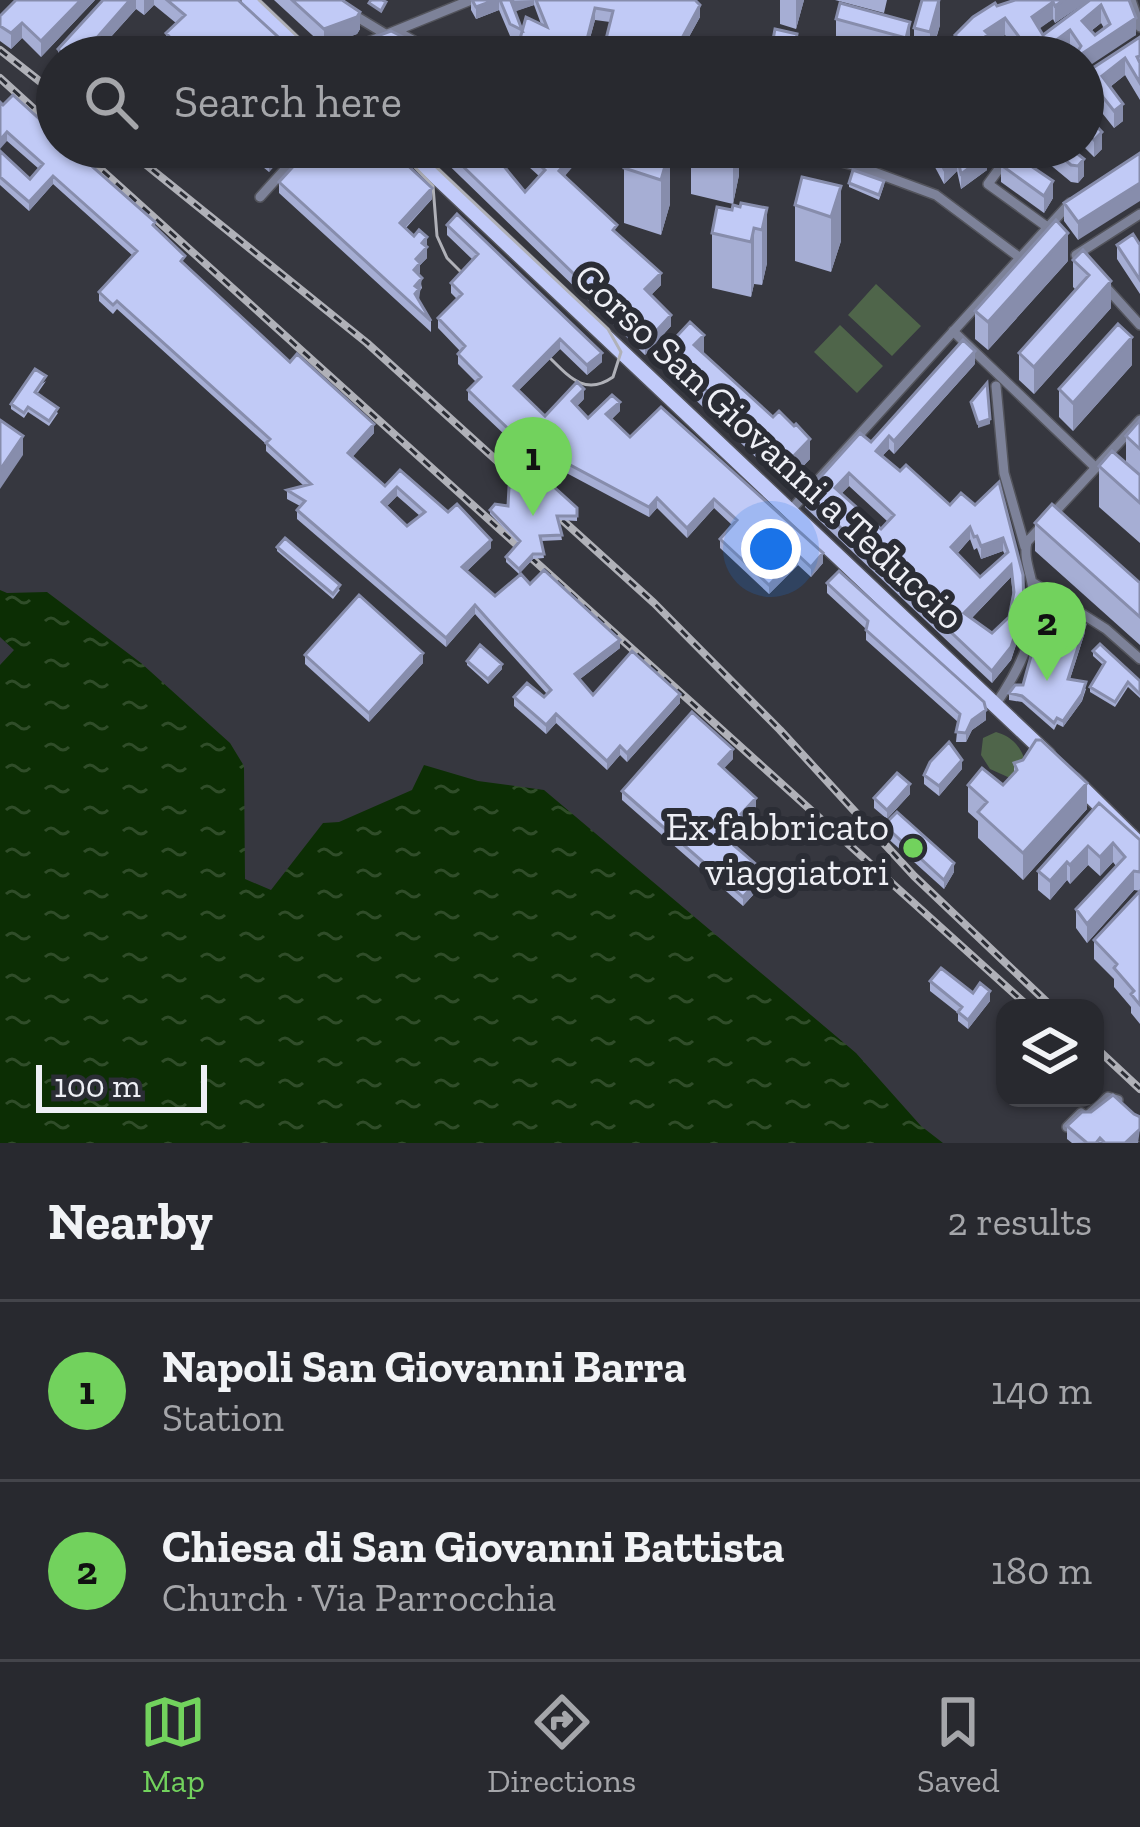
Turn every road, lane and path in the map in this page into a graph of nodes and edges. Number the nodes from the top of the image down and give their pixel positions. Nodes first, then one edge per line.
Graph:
1 (249, 0) edge
2 (329, 0) edge
3 (471, 0) edge
4 (1131, 0) edge
5 (1140, 27) edge
6 (392, 33) junction
7 (287, 36) edge
8 (384, 36) edge
9 (398, 36) edge
10 (286, 168) edge
11 (427, 168) edge
12 (863, 168) edge
13 (1000, 168) edge
14 (1082, 196) edge
15 (260, 197) dead end
16 (1140, 214) edge
17 (1048, 226) junction
18 (1019, 257) junction
19 (1095, 276) edge
20 (1140, 325) edge
21 (953, 331) junction
22 (996, 386) dead end
23 (1140, 420) edge
24 (1130, 431) junction
25 (1140, 440) edge
26 (1095, 467) junction
27 (1110, 480) edge
28 (788, 512) junction
29 (1025, 548) junction
30 (1032, 582) junction
31 (1140, 659) edge
32 (996, 704) junction
33 (1140, 845) edge
34 (1127, 1108) edge
35 (1067, 1127) edge

1 - 7 main road
2 - 6 street
3 - 6 street
4 - 5 street
6 - 8 street
6 - 9 street
10 - 15 street
11 - 28 main road, Corso San Giovanni a Teduccio
12 - 18 street
13 - 17 street
14 - 17 street
16 - 17 street
17 - 18 street
18 - 21 street
19 - 20 street
21 - 26 street
21 - 28 street
22 - 29 street
23 - 24 street
24 - 25 street
24 - 26 street
26 - 27 street
26 - 29 street
28 - 32 main road, Corso San Giovanni a Teduccio
29 - 30 street
30 - 31 street
30 - 32 street
32 - 33 main road, Corso San Giovanni a Teduccio
34 - 35 street

